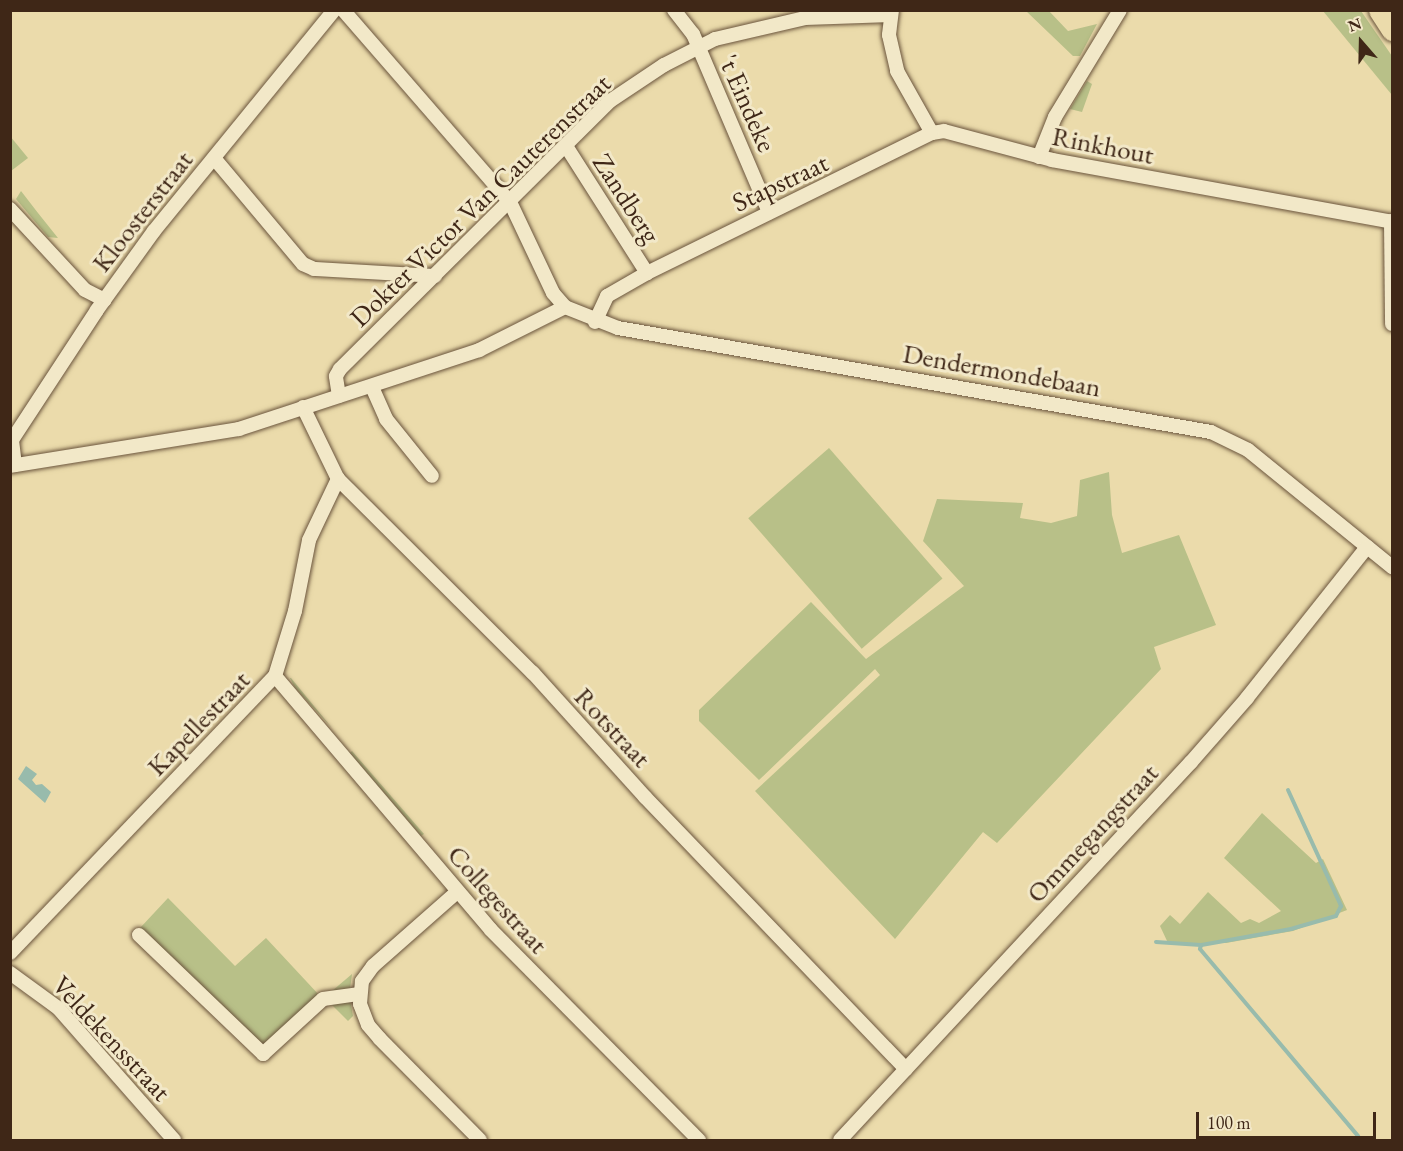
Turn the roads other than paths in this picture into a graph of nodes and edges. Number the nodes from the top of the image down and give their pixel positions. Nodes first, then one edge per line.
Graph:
1 (334, 10) edge
2 (343, 10) edge
3 (674, 10) edge
4 (1120, 10) edge
5 (1379, 10) edge
6 (891, 13) edge
7 (1392, 30) edge
8 (697, 46) junction
9 (932, 133) junction
10 (566, 146) junction
11 (1039, 157) junction
12 (214, 158) junction
13 (510, 202) junction
14 (10, 208) edge
15 (770, 212) junction
16 (1392, 222) edge
17 (647, 273) junction
18 (435, 276) junction
19 (105, 300) junction
20 (565, 307) junction
21 (595, 322) junction
22 (1392, 324) edge
23 (372, 387) junction
24 (339, 396) junction
25 (303, 407) junction
26 (13, 466) edge
27 (432, 476) dead end
28 (338, 479) junction
29 (1367, 547) junction
30 (1392, 566) edge
31 (275, 676) junction
32 (457, 892) junction
33 (139, 935) dead end
34 (10, 953) edge
35 (10, 973) edge
36 (360, 994) junction
37 (906, 1069) junction
38 (174, 1140) edge
39 (480, 1140) edge
40 (699, 1140) edge
41 (840, 1140) edge

1 - 12 street
2 - 13 street
3 - 8 street, 't Eindeke
4 - 11 street
5 - 7 highway
6 - 8 street, Dokter Victor Van Cauterenstraat
6 - 9 street
8 - 10 street, Dokter Victor Van Cauterenstraat
8 - 15 street, 't Eindeke
9 - 11 street, Rinkhout
9 - 15 street, Stapstraat
10 - 13 street, Dokter Victor Van Cauterenstraat
10 - 17 street, Zandberg
11 - 16 street, Rinkhout
12 - 18 street, Kloosterstraat
12 - 19 street, Kloosterstraat
13 - 18 street, Dokter Victor Van Cauterenstraat
13 - 20 street
14 - 19 street
15 - 17 street, Stapstraat
16 - 22 street
17 - 21 street, Zandberg
18 - 24 street, Dokter Victor Van Cauterenstraat
19 - 26 street, Kloosterstraat
20 - 21 street, Dendermondebaan
20 - 23 street
21 - 29 street, Dendermondebaan
23 - 24 street
23 - 27 street
24 - 25 street
25 - 26 street
25 - 28 street, Rotstraat
28 - 31 street, Kapellestraat
28 - 37 street, Rotstraat
29 - 30 street, Dendermondebaan
29 - 37 street, Ommegangstraat
31 - 32 street, Collegestraat
31 - 34 street, Kapellestraat
32 - 36 street
32 - 40 street, Collegestraat
33 - 36 street
35 - 38 street, Veldekensstraat
36 - 39 street
37 - 41 street, Ommegangstraat

